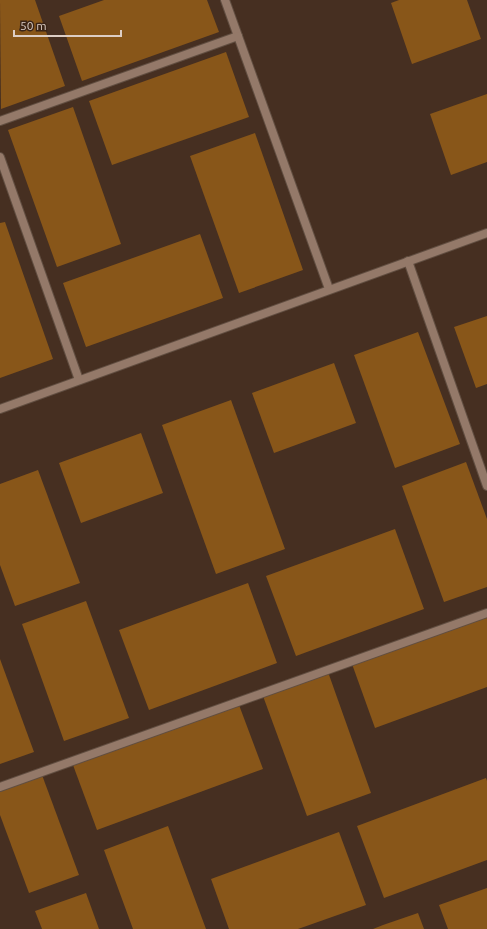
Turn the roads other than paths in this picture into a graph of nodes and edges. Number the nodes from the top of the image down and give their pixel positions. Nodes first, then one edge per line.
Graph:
1 (225, 0) edge
2 (238, 36) junction
3 (0, 121) edge
4 (0, 157) edge
5 (487, 233) edge
6 (408, 261) junction
7 (329, 289) junction
8 (79, 380) junction
9 (0, 409) edge
10 (487, 486) edge
11 (487, 613) edge
12 (0, 788) edge

1 - 2 street
2 - 3 street
2 - 7 street
4 - 8 street
5 - 6 street
6 - 7 street
6 - 10 street
7 - 8 street
8 - 9 street
11 - 12 street

